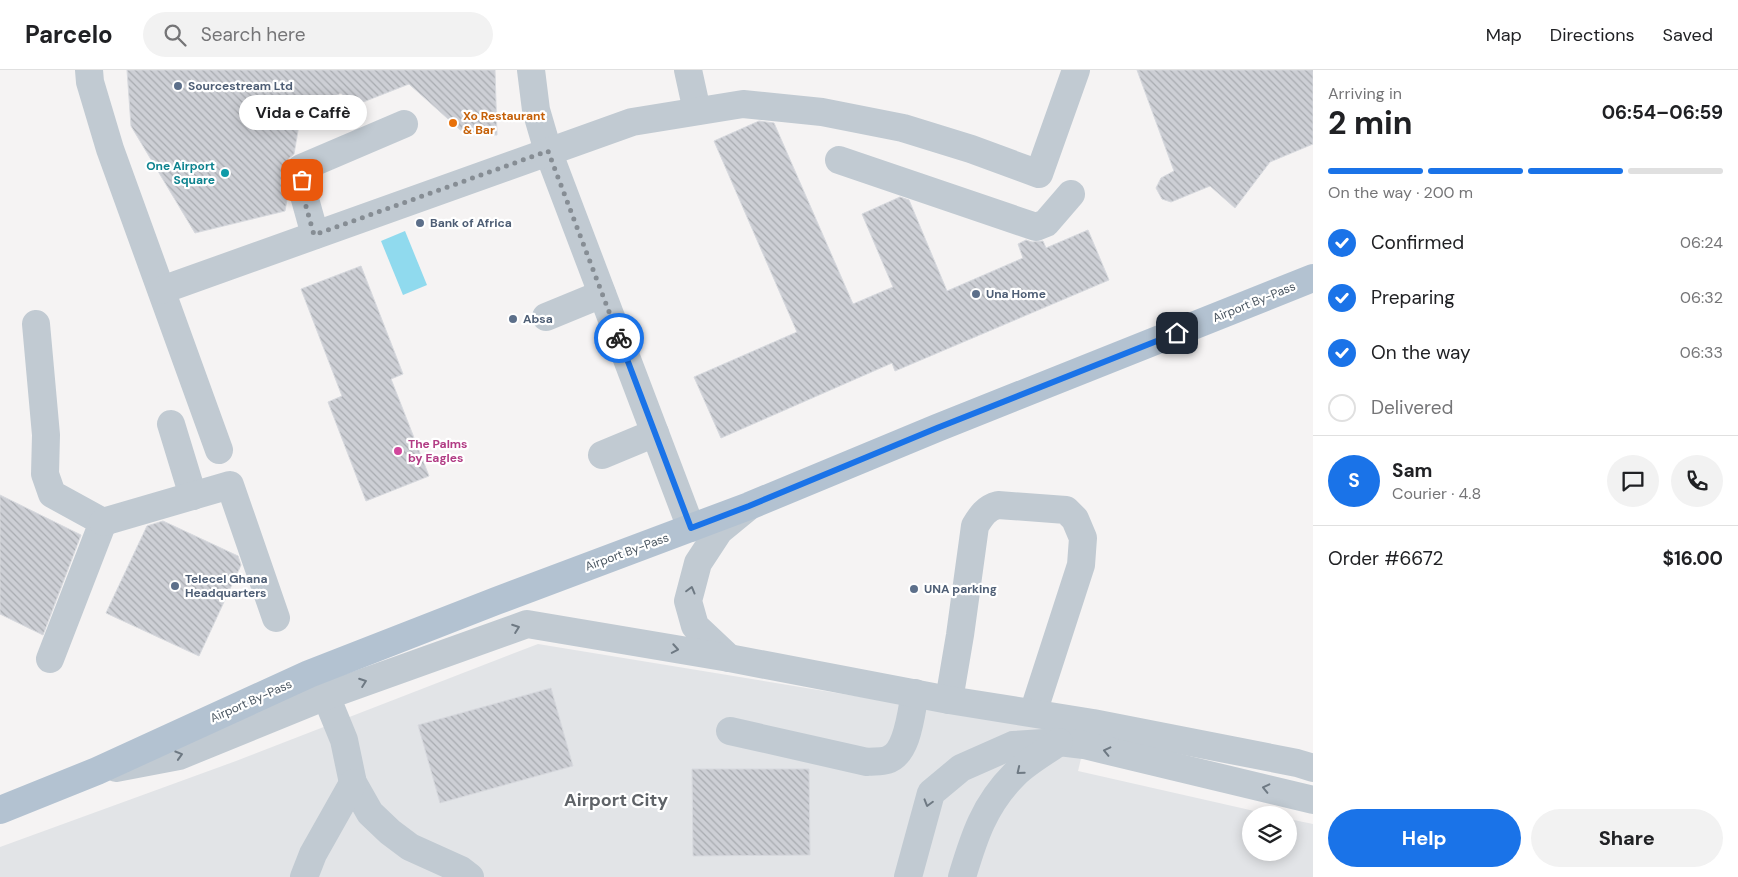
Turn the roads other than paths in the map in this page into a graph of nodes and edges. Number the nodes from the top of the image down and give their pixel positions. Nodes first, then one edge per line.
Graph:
1 (88, 70) edge
2 (531, 70) edge
3 (688, 70) edge
4 (1076, 70) edge
5 (697, 111) junction
6 (404, 124) dead end
7 (548, 151) junction
8 (839, 160) dead end
9 (1071, 194) dead end
10 (314, 235) junction
11 (1313, 278) edge
12 (162, 290) junction
13 (602, 294) junction
14 (546, 317) dead end
15 (36, 324) dead end
16 (171, 424) dead end
17 (655, 433) junction
18 (219, 450) dead end
19 (602, 455) dead end
20 (193, 496) junction
21 (749, 506) junction
22 (103, 522) junction
23 (691, 528) junction
24 (276, 618) dead end
25 (50, 658) dead end
26 (729, 658) junction
27 (309, 674) junction
28 (915, 693) junction
29 (326, 696) junction
30 (948, 700) junction
31 (1032, 713) junction
32 (730, 731) dead end
33 (1059, 742) junction
34 (1313, 768) edge
35 (97, 771) junction
36 (353, 783) junction
37 (1313, 800) edge
38 (0, 810) edge
39 (304, 877) edge
40 (470, 877) edge
41 (908, 877) edge
42 (962, 877) edge

1 - 12 street
2 - 7 street
3 - 5 street
4 - 5 street
5 - 7 street
6 - 10 street
7 - 10 street
7 - 13 street
8 - 9 street
10 - 12 street
11 - 21 main road, Airport By-Pass
12 - 18 street
13 - 14 street
13 - 17 street
15 - 22 street
16 - 20 street
17 - 19 street
17 - 23 street
20 - 22 street
20 - 24 street
21 - 23 main road, Airport By-Pass
26 -> 21 street
22 - 25 street
23 - 27 main road, Airport By-Pass
26 - 28 street
29 -> 26 street
27 - 29 street
27 - 35 main road, Airport By-Pass
28 - 30 street
28 - 32 street
35 -> 29 street
29 - 36 street
30 - 31 street
30 - 31 street
31 - 34 street
37 -> 33 street
33 -> 41 street
33 -> 42 street
35 - 38 main road, Airport By-Pass
36 - 39 street
36 - 40 street

